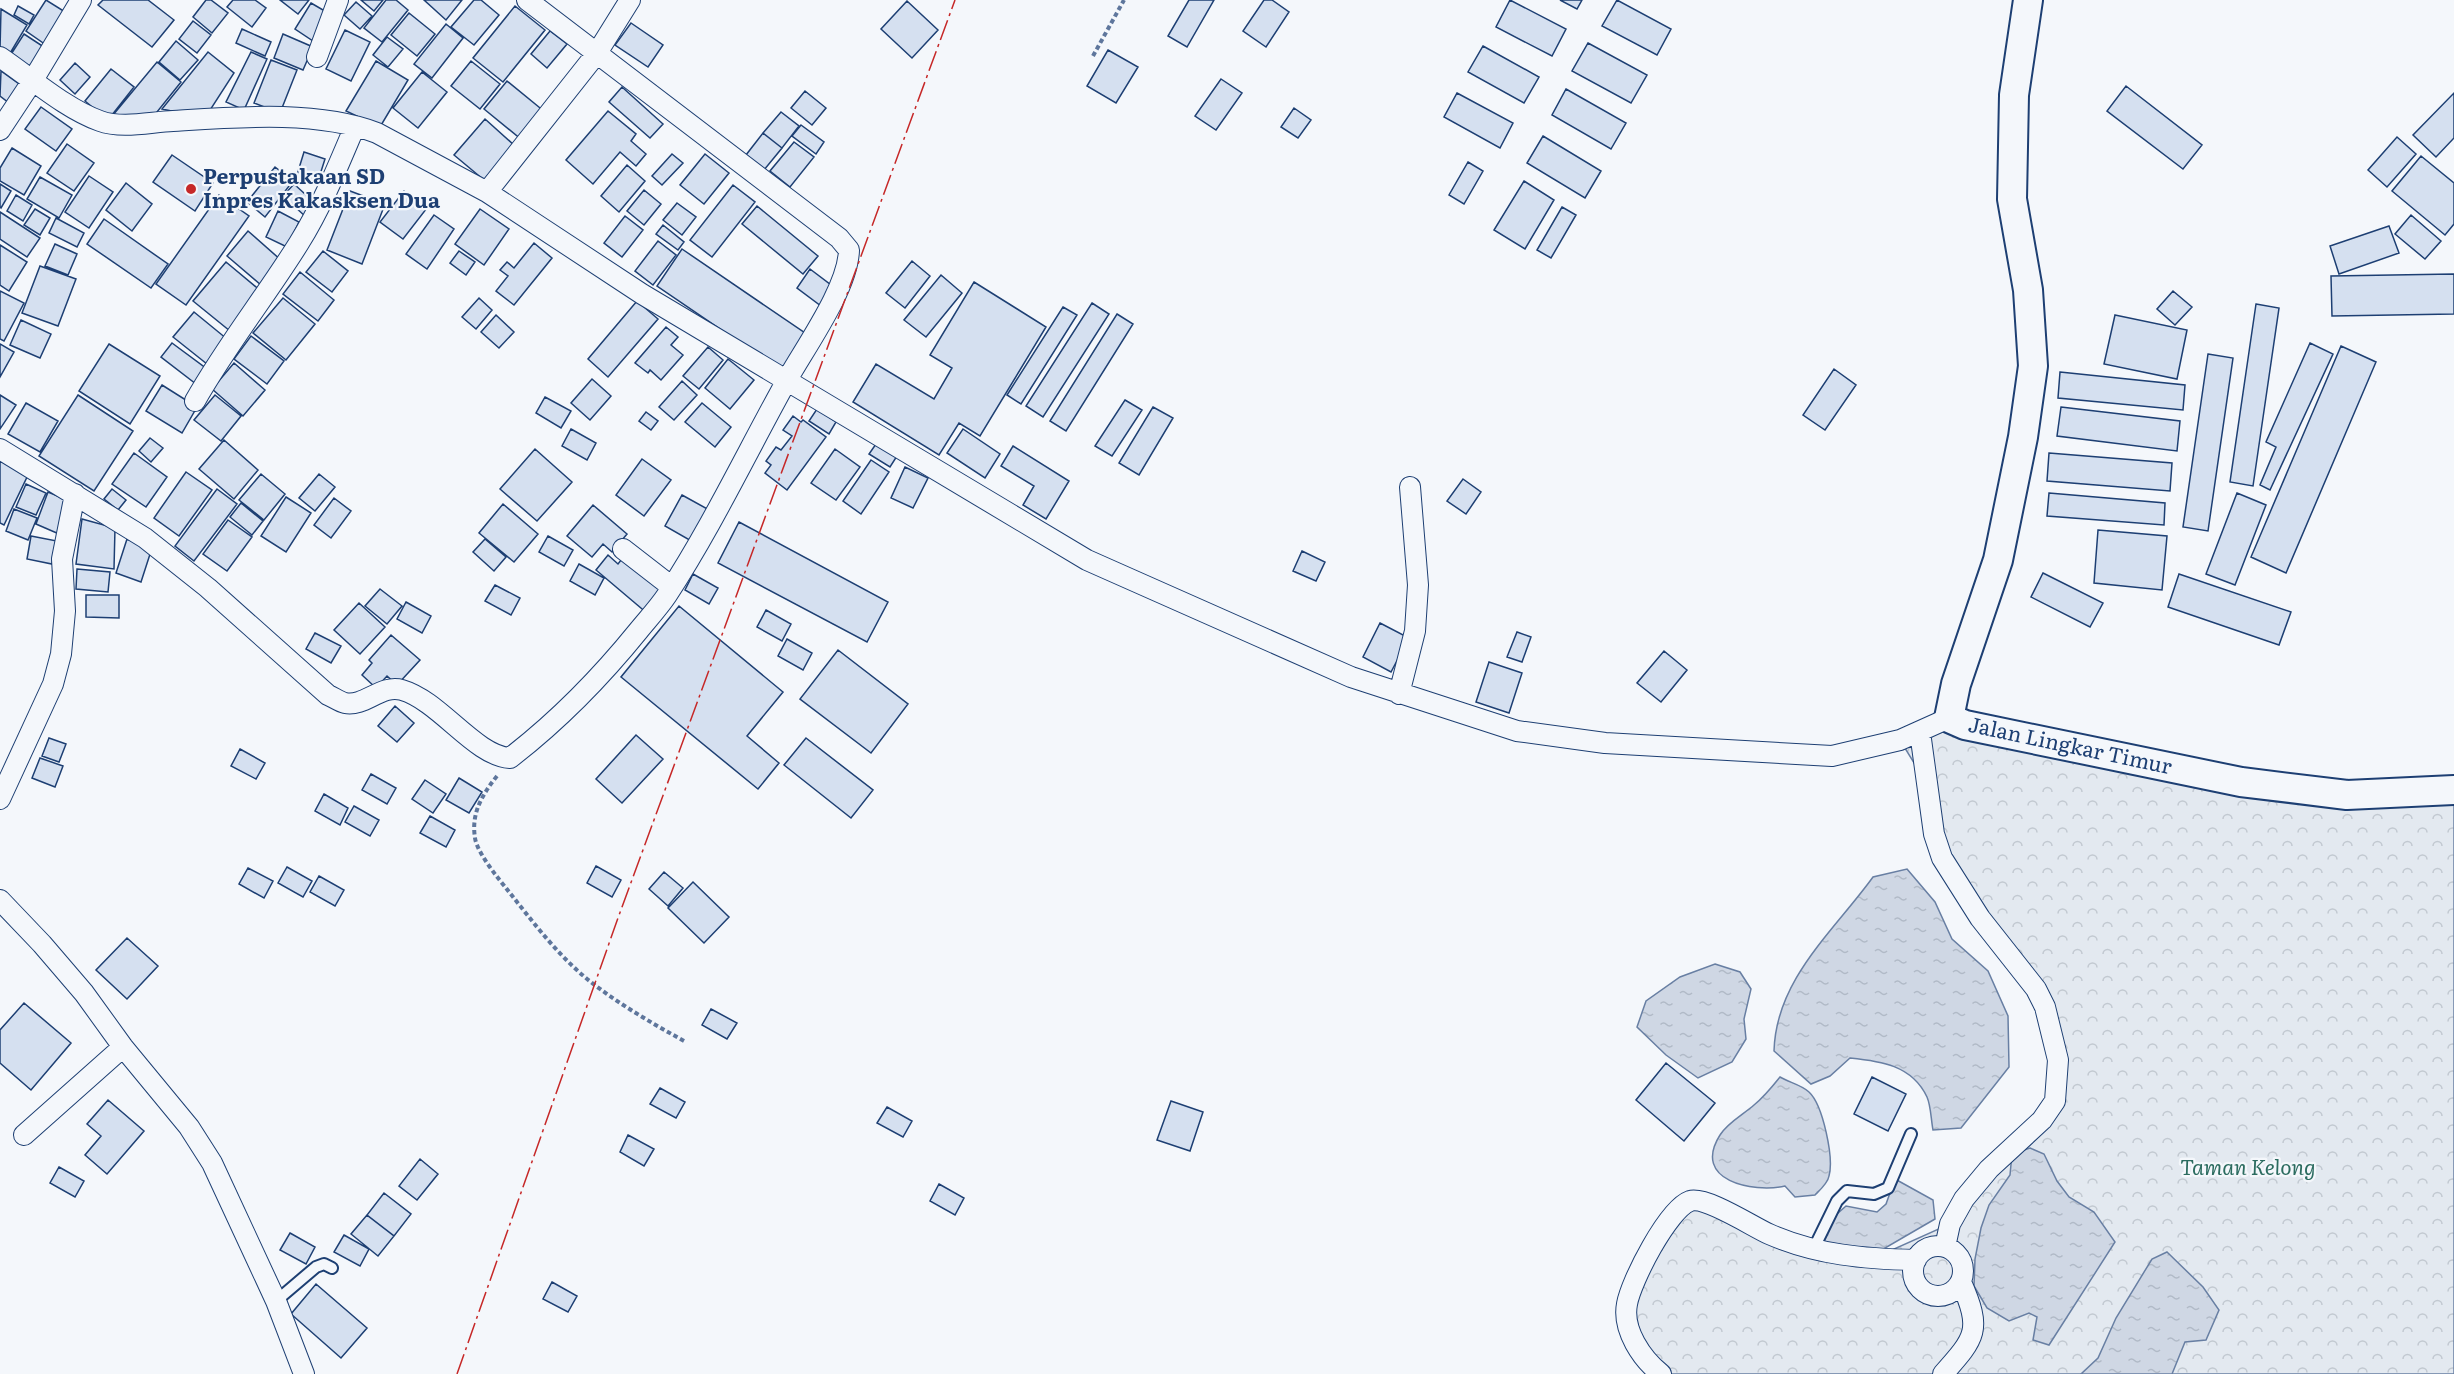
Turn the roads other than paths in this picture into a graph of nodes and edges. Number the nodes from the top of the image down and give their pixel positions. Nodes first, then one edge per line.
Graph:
1 (81, 0) edge
2 (338, 0) edge
3 (527, 0) edge
4 (630, 0) edge
5 (2028, 0) edge
6 (597, 53) junction
7 (0, 57) edge
8 (317, 57) dead end
9 (33, 80) junction
10 (355, 126) junction
11 (0, 130) edge
12 (487, 192) junction
13 (786, 382) junction
14 (195, 401) dead end
15 (0, 449) edge
16 (1410, 487) dead end
17 (75, 494) junction
18 (623, 549) dead end
19 (672, 587) junction
20 (1399, 694) junction
21 (1949, 718) junction
22 (1920, 732) junction
23 (2454, 790) edge
24 (0, 799) edge
25 (0, 900) edge
26 (123, 1047) junction
27 (1911, 1134) dead end
28 (24, 1135) dead end
29 (1945, 1247) junction
30 (1813, 1250) junction
31 (1916, 1260) junction
32 (332, 1268) dead end
33 (1961, 1282) junction
34 (276, 1301) junction
35 (304, 1374) edge
36 (1661, 1374) edge
37 (1943, 1374) edge

1 - 9 street
2 - 8 street
3 - 6 street
4 - 6 street
5 - 21 main road, Jalan Lingkar Timur
6 - 12 street
6 - 13 street
7 - 9 street
9 - 10 street
9 - 11 street
10 - 12 street
10 - 14 street
12 - 13 street
13 - 19 street
13 - 20 street
15 - 17 street
16 - 20 street
17 - 19 street
17 - 24 street
18 - 19 street
20 - 22 street
21 - 22 street
21 - 23 main road, Jalan Lingkar Timur
22 - 29 street
25 - 26 street
26 - 28 street
26 - 34 street
27 - 30 lane
29 - 31 street
29 - 33 street
30 - 31 street
30 - 36 street
31 - 33 street
32 - 34 lane
33 - 37 street
34 - 35 street

